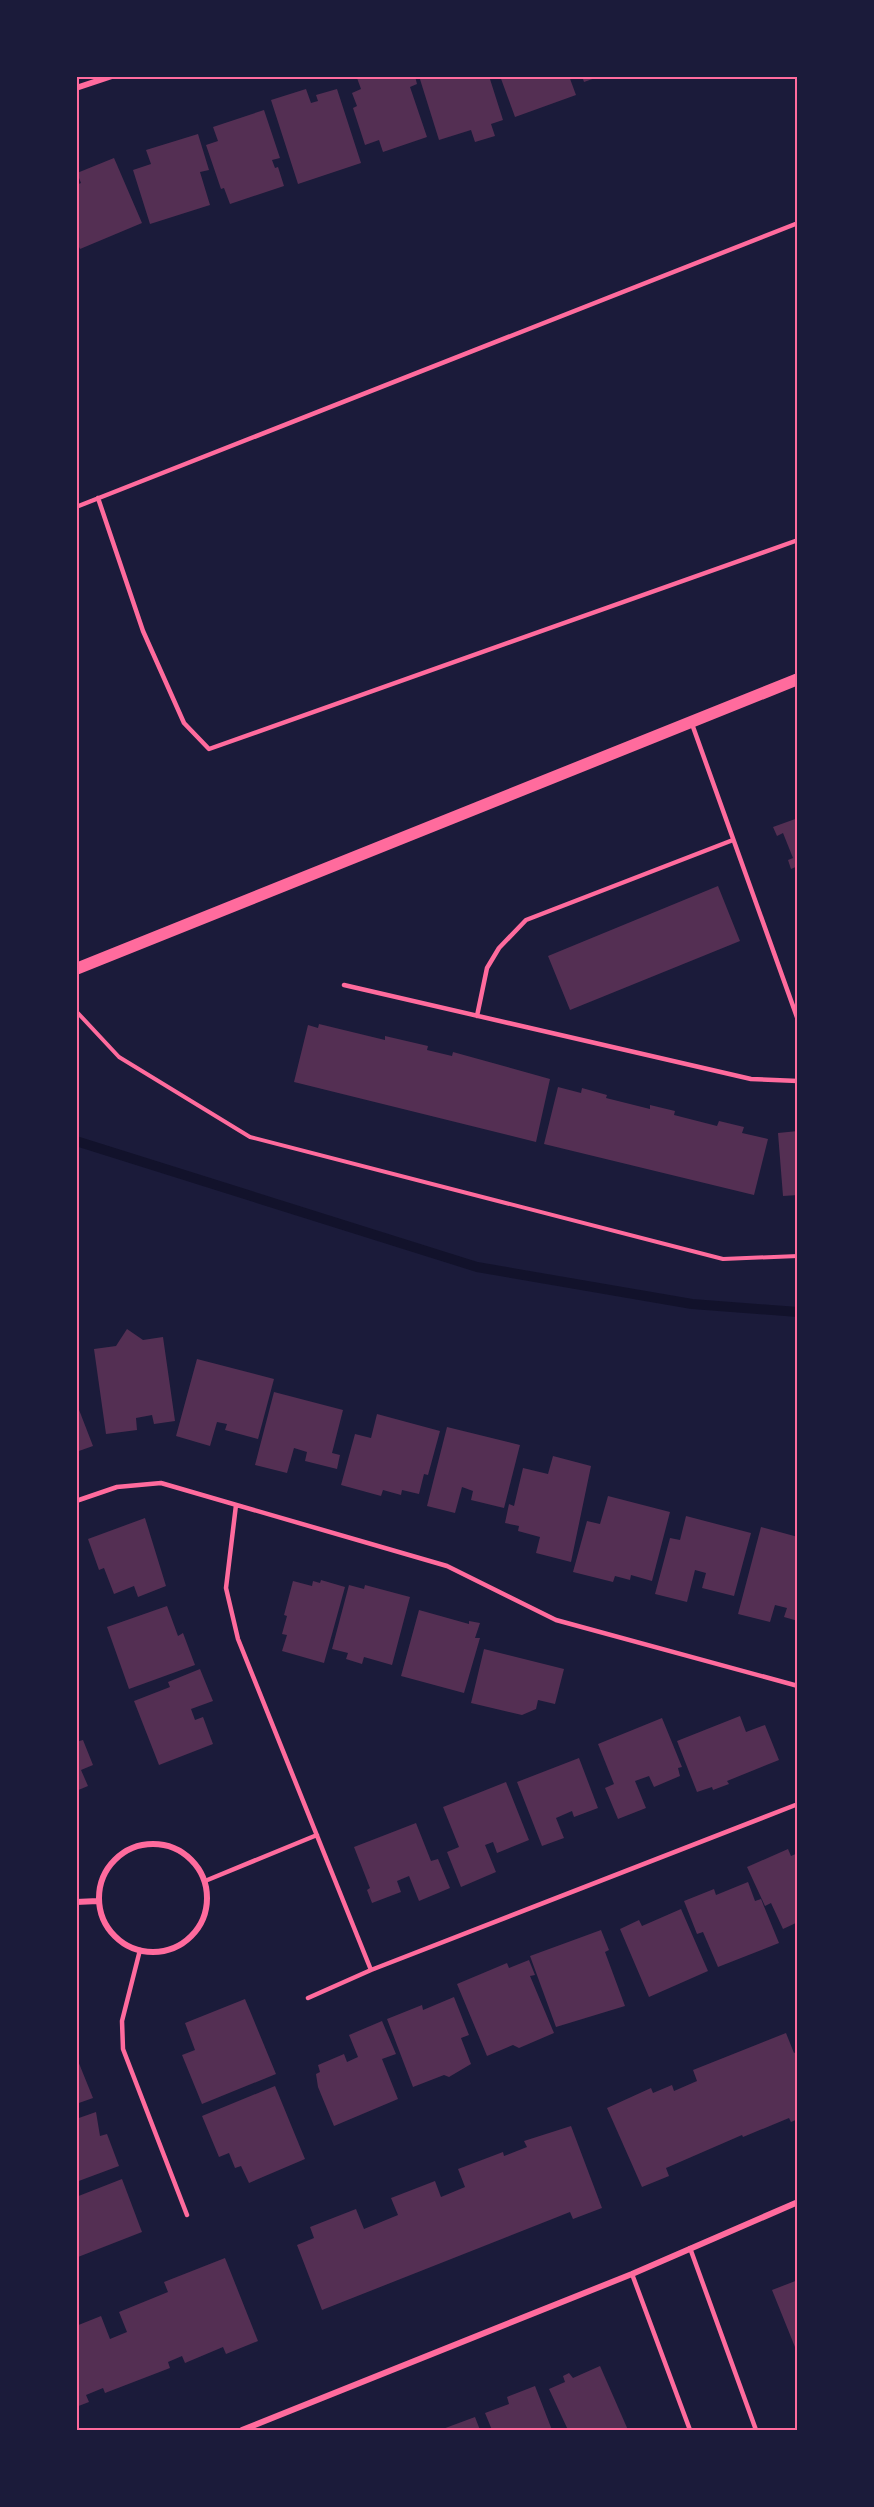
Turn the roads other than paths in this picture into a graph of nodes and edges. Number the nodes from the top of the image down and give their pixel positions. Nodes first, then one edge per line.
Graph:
1 (112, 76) edge
2 (76, 88) edge
3 (798, 223) edge
4 (98, 498) junction
5 (76, 507) edge
6 (798, 540) edge
7 (798, 679) edge
8 (691, 722) junction
9 (733, 840) junction
10 (76, 969) edge
11 (344, 985) dead end
12 (477, 1016) junction
13 (798, 1020) edge
14 (798, 1081) edge
15 (76, 1501) edge
16 (236, 1504) junction
17 (798, 1686) edge
18 (798, 1804) edge
19 (317, 1835) junction
20 (205, 1881) junction
21 (98, 1901) junction
22 (76, 1902) edge
23 (140, 1950) junction
24 (371, 1970) junction
25 (308, 1998) dead end
26 (798, 2202) edge
27 (187, 2215) dead end
28 (690, 2248) junction
29 (632, 2274) junction
30 (242, 2430) edge
31 (690, 2430) edge
32 (756, 2430) edge

1 - 2 street
3 - 4 lane
4 - 5 lane
4 - 6 lane
7 - 8 main road
8 - 9 lane
8 - 10 main road
9 - 12 lane
9 - 13 lane
11 - 12 lane
12 - 14 lane
15 - 16 lane
16 - 17 lane
16 - 19 lane
18 - 24 lane
19 - 20 lane
19 - 24 lane
20 - 21 street
20 - 23 street
21 - 22 street
21 - 23 street
23 - 27 lane
24 - 25 lane
26 - 28 street
28 - 29 street
28 - 32 lane
29 - 30 street
29 - 31 lane

